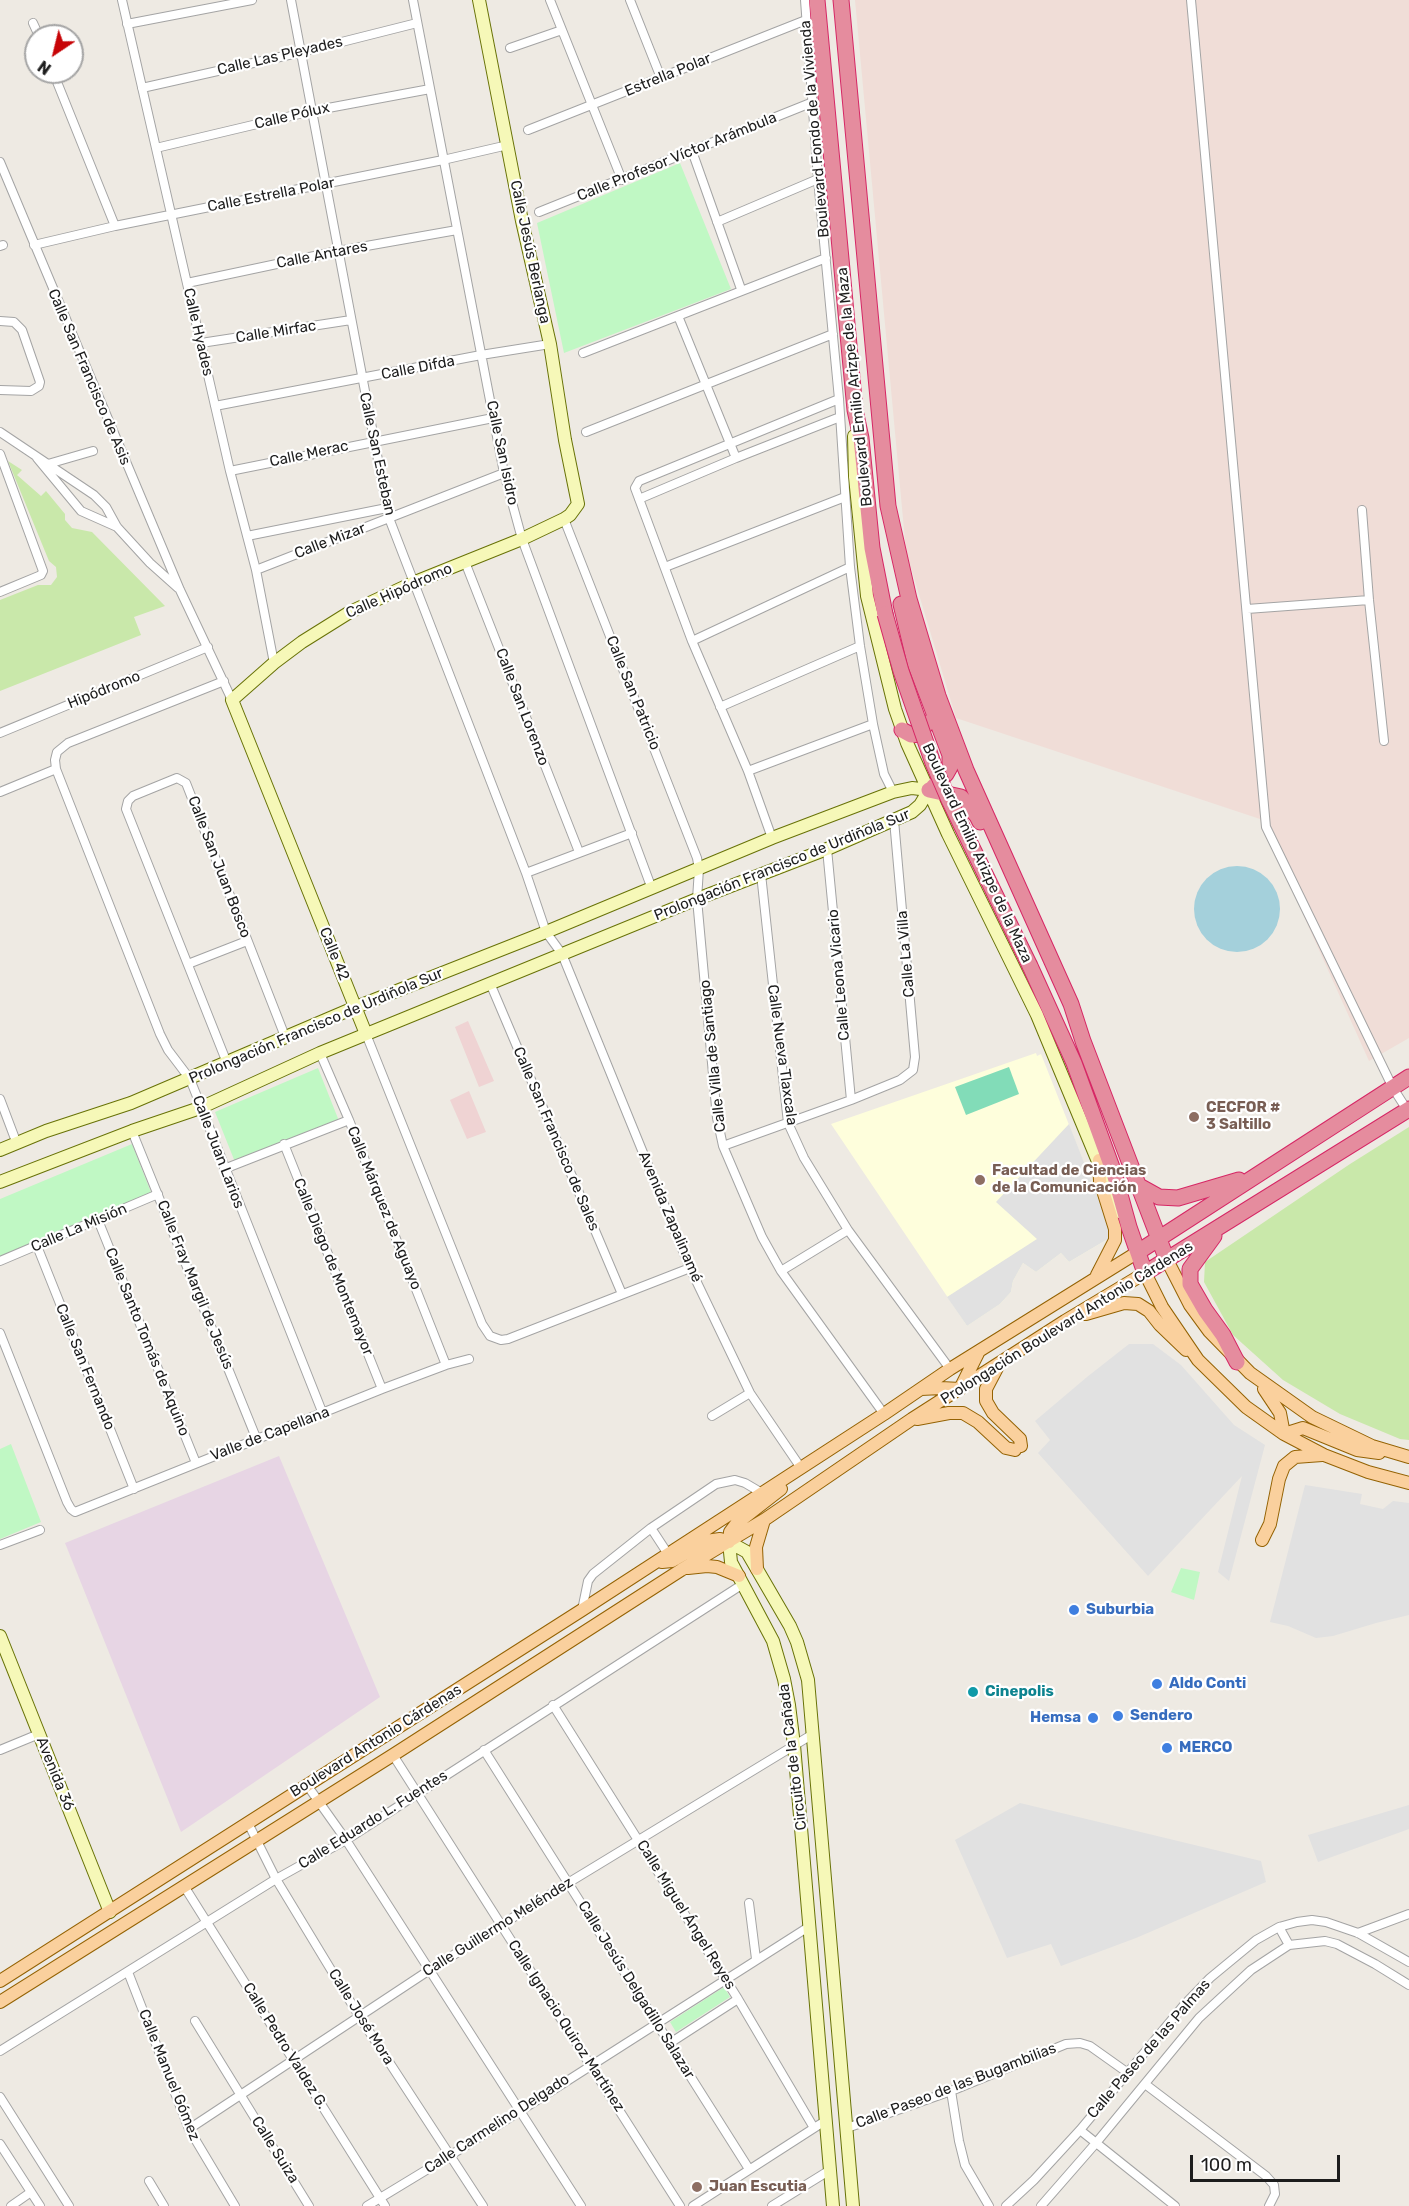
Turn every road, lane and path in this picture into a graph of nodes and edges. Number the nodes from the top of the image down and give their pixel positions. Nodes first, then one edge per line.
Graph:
1 (122, 0) edge
2 (252, 0) edge
3 (291, 0) edge
4 (413, 0) edge
5 (479, 0) edge
6 (550, 0) edge
7 (631, 0) edge
8 (805, 0) edge
9 (817, 0) edge
10 (841, 0) edge
11 (1191, 0) edge
12 (806, 20) junction
13 (417, 23) junction
14 (127, 24) junction
15 (562, 30) junction
16 (510, 48) dead end
17 (302, 52) junction
18 (661, 78) junction
19 (58, 84) edge
20 (142, 88) junction
21 (430, 89) junction
22 (813, 102) junction
23 (593, 105) junction
24 (312, 111) junction
25 (528, 130) dead end
26 (508, 145) junction
27 (156, 148) junction
28 (692, 151) junction
29 (443, 160) junction
30 (0, 162) edge
31 (818, 179) junction
32 (622, 180) junction
33 (326, 184) junction
34 (539, 212) dead end
35 (171, 214) junction
36 (717, 222) junction
37 (115, 226) junction
38 (457, 230) junction
39 (34, 245) junction
40 (338, 250) junction
41 (826, 258) junction
42 (187, 283) junction
43 (741, 290) junction
44 (678, 316) junction
45 (351, 320) junction
46 (0, 321) edge
47 (833, 334) junction
48 (201, 343) junction
49 (550, 344) junction
50 (583, 353) dead end
51 (481, 355) junction
52 (362, 379) junction
53 (707, 383) junction
54 (0, 390) edge
55 (839, 399) junction
56 (215, 406) junction
57 (855, 410) junction
58 (840, 417) junction
59 (494, 418) junction
60 (0, 432) edge
61 (586, 432) dead end
62 (373, 441) junction
63 (729, 442) junction
64 (93, 451) dead end
65 (0, 454) edge
66 (736, 458) junction
67 (45, 465) junction
68 (230, 471) junction
69 (504, 473) junction
70 (845, 497) junction
71 (639, 499) junction
72 (578, 504) joint
73 (387, 507) junction
74 (1362, 510) dead end
75 (389, 518) junction
76 (564, 519) junction
77 (117, 527) junction
78 (894, 533) junction
79 (247, 536) junction
80 (522, 539) junction
81 (465, 562) junction
82 (665, 567) junction
83 (850, 567) junction
84 (256, 570) junction
85 (414, 582) junction
86 (180, 590) junction
87 (0, 592) edge
88 (1369, 600) junction
89 (1247, 609) junction
90 (692, 641) junction
91 (860, 646) junction
92 (208, 647) junction
93 (274, 663) junction
94 (224, 681) junction
95 (232, 700) junction
96 (720, 707) junction
97 (932, 711) junction
98 (873, 724) junction
99 (902, 730) junction
100 (0, 733) edge
101 (1384, 741) dead end
102 (55, 764) junction
103 (748, 771) junction
104 (929, 790) junction
105 (0, 792) edge
106 (893, 792) junction
107 (894, 820) junction
108 (632, 832) junction
109 (772, 838) junction
110 (827, 849) junction
111 (579, 852) junction
112 (699, 869) junction
113 (526, 873) junction
114 (761, 874) junction
115 (652, 889) junction
116 (697, 899) junction
117 (546, 932) junction
118 (247, 941) junction
119 (562, 954) junction
120 (188, 964) junction
121 (490, 983) junction
122 (356, 1007) junction
123 (366, 1034) junction
124 (286, 1039) junction
125 (1083, 1041) junction
126 (320, 1053) junction
127 (227, 1063) junction
128 (1409, 1077) edge
129 (190, 1079) junction
130 (1393, 1088) junction
131 (0, 1099) edge
132 (851, 1100) junction
133 (200, 1108) junction
134 (1408, 1111) edge
135 (350, 1120) junction
136 (788, 1123) junction
137 (132, 1131) junction
138 (16, 1144) junction
139 (285, 1144) junction
140 (723, 1146) junction
141 (0, 1150) edge
142 (1099, 1160) junction
143 (224, 1169) junction
144 (1254, 1176) junction
145 (0, 1182) edge
146 (1141, 1187) junction
147 (158, 1194) junction
148 (98, 1221) junction
149 (1129, 1227) junction
150 (1220, 1228) junction
151 (848, 1230) junction
152 (1159, 1237) junction
153 (37, 1245) junction
154 (1138, 1252) junction
155 (1167, 1260) junction
156 (0, 1261) edge
157 (690, 1268) junction
158 (781, 1271) junction
159 (1145, 1273) junction
160 (1095, 1278) junction
161 (622, 1294) junction
162 (1065, 1321) junction
163 (0, 1333) edge
164 (981, 1350) junction
165 (469, 1359) dead end
166 (1198, 1360) junction
167 (1237, 1362) junction
168 (446, 1365) junction
169 (998, 1365) junction
170 (950, 1369) junction
171 (1250, 1373) junction
172 (382, 1389) junction
173 (960, 1389) junction
174 (920, 1390) junction
175 (750, 1393) junction
176 (322, 1414) junction
177 (884, 1414) junction
178 (712, 1416) dead end
179 (912, 1419) junction
180 (1284, 1434) junction
181 (257, 1440) junction
182 (1391, 1453) junction
183 (1324, 1455) junction
184 (1409, 1457) edge
185 (196, 1463) junction
186 (796, 1471) junction
187 (1409, 1483) edge
188 (134, 1489) junction
189 (762, 1493) junction
190 (750, 1500) joint
191 (764, 1520) junction
192 (651, 1528) junction
193 (40, 1530) dead end
194 (1262, 1540) dead end
195 (729, 1542) junction
196 (0, 1545) edge
197 (663, 1557) junction
198 (757, 1569) junction
199 (681, 1570) junction
200 (741, 1580) junction
201 (582, 1610) junction
202 (0, 1636) edge
203 (553, 1705) junction
204 (39, 1734) junction
205 (813, 1734) junction
206 (794, 1745) junction
207 (0, 1750) edge
208 (484, 1750) junction
209 (393, 1755) junction
210 (308, 1785) junction
211 (418, 1793) junction
212 (318, 1801) junction
213 (248, 1823) junction
214 (345, 1840) junction
215 (638, 1840) junction
216 (256, 1842) junction
217 (276, 1879) junction
218 (568, 1883) junction
219 (184, 1886) junction
220 (749, 1902) dead end
221 (110, 1912) junction
222 (1409, 1914) edge
223 (207, 1922) junction
224 (501, 1925) junction
225 (810, 1926) junction
226 (1280, 1927) junction
227 (1358, 1933) junction
228 (1289, 1945) junction
229 (756, 1959) junction
230 (1409, 1962) edge
231 (428, 1971) junction
232 (128, 1972) junction
233 (726, 1979) junction
234 (0, 1981) edge
235 (1409, 1985) edge
236 (738, 1998) junction
237 (0, 2002) edge
238 (359, 2016) junction
239 (195, 2021) dead end
240 (656, 2023) junction
241 (670, 2043) junction
242 (0, 2051) edge
243 (293, 2059) junction
244 (591, 2064) junction
245 (1128, 2073) junction
246 (1145, 2084) junction
247 (951, 2091) junction
248 (240, 2095) junction
249 (0, 2097) edge
250 (521, 2110) junction
251 (825, 2121) junction
252 (814, 2128) junction
253 (847, 2128) junction
254 (189, 2129) junction
255 (1080, 2130) junction
256 (1096, 2143) junction
257 (0, 2144) edge
258 (451, 2155) junction
259 (749, 2169) junction
260 (830, 2170) junction
261 (149, 2181) dead end
262 (31, 2192) junction
263 (380, 2198) junction
264 (1047, 2204) edge
265 (1270, 2205) edge
266 (11, 2206) edge
267 (40, 2206) edge
268 (69, 2206) edge
269 (164, 2206) edge
270 (235, 2206) edge
271 (309, 2206) edge
272 (367, 2206) edge
273 (386, 2206) edge
274 (483, 2206) edge
275 (581, 2206) edge
276 (680, 2206) edge
277 (693, 2206) edge
278 (772, 2206) edge
279 (833, 2206) edge
280 (853, 2206) edge
281 (989, 2206) edge
282 (1006, 2206) edge
283 (1175, 2206) edge

1 - 14 street, Calle Hyades
2 - 14 street
3 - 17 street, Calle San Esteban
4 - 13 street, Calle San Isidro
5 - 26 street, Calle Jesús Berlanga
6 - 15 street
7 - 18 street
8 - 12 street, Boulevard Fondo de la Vivienda
9 - 57 highway, Boulevard Emilio Arizpe de la Maza
10 - 78 highway, Boulevard Emilio Arizpe de la Maza
11 - 89 street
12 - 18 street, Estrella Polar
12 - 22 street, Boulevard Fondo de la Vivienda
13 - 17 street, Calle Las Pleyades
13 - 21 street, Calle San Isidro
14 - 20 street, Calle Hyades
15 - 16 street
15 - 23 street
17 - 20 street, Calle Las Pleyades
17 - 24 street, Calle San Esteban
18 - 23 street, Estrella Polar
19 - 37 street
20 - 27 street, Calle Hyades
21 - 24 street, Calle Pólux
21 - 29 street, Calle San Isidro
22 - 28 street, Calle Profesor Víctor Arámbula
22 - 31 street, Boulevard Fondo de la Vivienda
23 - 25 street, Estrella Polar
23 - 32 street
24 - 27 street, Calle Pólux
24 - 33 street, Calle San Esteban
26 - 29 street, Calle Estrella Polar
26 - 49 street, Calle Jesús Berlanga
27 - 35 street, Calle Hyades
28 - 32 street, Calle Profesor Víctor Arámbula
28 - 36 street
29 - 33 street, Calle Estrella Polar
29 - 38 street, Calle San Isidro
30 - 39 street, Calle San Francisco de Asis
31 - 36 street
31 - 41 street, Boulevard Fondo de la Vivienda
32 - 34 street, Calle Profesor Víctor Arámbula
33 - 35 street, Calle Estrella Polar
33 - 40 street, Calle San Esteban
35 - 37 street, Calle Estrella Polar
35 - 42 street, Calle Hyades
36 - 43 street
37 - 39 street, Calle Estrella Polar
38 - 40 street, Calle Antares
38 - 51 street, Calle San Isidro
39 - 86 street, Calle San Francisco de Asis
40 - 42 street, Calle Antares
40 - 45 street, Calle San Esteban
41 - 43 street
41 - 47 street, Boulevard Fondo de la Vivienda
42 - 48 street, Calle Hyades
43 - 44 street
44 - 50 street
44 - 53 street
45 - 48 street, Calle Mirfac
45 - 52 street, Calle San Esteban
46 - 54 street
47 - 53 street
47 - 55 street, Boulevard Fondo de la Vivienda
48 - 56 street, Calle Hyades
49 - 51 street, Calle Difda
49 - 72 street, Calle Jesús Berlanga
51 - 52 street, Calle Difda
51 - 59 street, Calle San Isidro
52 - 56 street, Calle Difda
52 - 62 street, Calle San Esteban
53 - 61 street
53 - 63 street
55 - 58 street, Boulevard Fondo de la Vivienda
55 - 63 street
56 - 68 street, Calle Hyades
57 - 99 street
57 - 149 highway, Boulevard Emilio Arizpe de la Maza, bridge
58 - 66 street
58 - 70 street, Boulevard Fondo de la Vivienda
59 - 62 street, Calle Merac
59 - 69 street, Calle San Isidro
60 - 67 street
62 - 68 street, Calle Merac
62 - 73 street, Calle San Esteban
63 - 66 street
63 - 71 street
64 - 67 street
65 - 87 street
66 - 71 street
67 - 77 street
67 - 77 street
68 - 79 street, Calle Hyades
69 - 75 street, Calle Mizar
69 - 80 street, Calle San Isidro
70 - 82 street
70 - 83 street, Boulevard Fondo de la Vivienda
71 - 82 street
72 - 76 street, Calle Hipódromo
73 - 75 street, Calle San Esteban
73 - 79 street, Calle Mizar
74 - 88 street
75 - 84 street, Calle Mizar
75 - 85 street, Calle San Esteban
76 - 80 street, Calle Hipódromo
76 - 112 street, Calle San Patricio
77 - 86 street
78 - 97 highway
78 - 125 highway, Boulevard Emilio Arizpe de la Maza
79 - 84 street, Calle Hyades
80 - 81 street, Calle Hipódromo
80 - 108 street, Calle San Isidro
81 - 85 street, Calle Hipódromo
81 - 111 street, Calle San Lorenzo
82 - 90 street
83 - 90 street
83 - 91 street, Boulevard Fondo de la Vivienda
84 - 93 street, Calle Hyades
85 - 93 street, Calle Hipódromo
85 - 113 street, Calle San Esteban
86 - 92 street, Calle 42
88 - 89 street
88 - 101 street
89 - 130 street
90 - 96 street
91 - 96 street
91 - 98 street, Boulevard Fondo de la Vivienda
92 - 94 street, Calle 42
92 - 100 street, Hipódromo
93 - 95 street, Calle Hipódromo
94 - 95 street, Calle 42
94 - 102 street
95 - 122 street, Calle 42
96 - 103 street
97 - 99 highway
97 - 104 highway
98 - 103 street
98 - 106 street, Boulevard Fondo de la Vivienda
99 - 104 street
102 - 105 street
102 - 129 street, Calle Juan Larios
103 - 109 street
104 - 106 street, Prolongación Francisco de Urdiñola Sur
104 - 107 street, Prolongación Francisco de Urdiñola Sur
104 - 125 highway
104 - 142 street
106 - 109 street, Prolongación Francisco de Urdiñola Sur
107 - 110 street, Prolongación Francisco de Urdiñola Sur
107 - 132 street, Calle La Villa
108 - 111 street
108 - 115 street, Calle San Isidro
109 - 112 street, Prolongación Francisco de Urdiñola Sur
110 - 114 street, Prolongación Francisco de Urdiñola Sur
110 - 132 street, Calle Leona Vicario
111 - 113 street
112 - 115 street, Prolongación Francisco de Urdiñola Sur
112 - 116 street, Calle Villa de Santiago
113 - 117 street, Calle San Esteban
114 - 116 street, Prolongación Francisco de Urdiñola Sur
114 - 136 street, Calle Nueva Tlaxcala
115 - 117 street, Prolongación Francisco de Urdiñola Sur
116 - 119 street, Prolongación Francisco de Urdiñola Sur
116 - 140 street, Calle Villa de Santiago
117 - 119 street, Calle San Esteban
117 - 122 street, Prolongación Francisco de Urdiñola Sur
118 - 120 street
118 - 120 street, Calle San Juan Bosco
118 - 124 street, Calle San Juan Bosco
119 - 121 street, Prolongación Francisco de Urdiñola Sur
119 - 157 street, Avenida Zapalinamé
120 - 127 street, Calle San Juan Bosco
121 - 123 street, Prolongación Francisco de Urdiñola Sur
121 - 161 street, Calle San Francisco de Sales
122 - 123 street, Calle 42
122 - 124 street, Prolongación Francisco de Urdiñola Sur
123 - 126 street, Prolongación Francisco de Urdiñola Sur
123 - 161 street, Calle 42
124 - 127 street, Prolongación Francisco de Urdiñola Sur
125 - 146 highway, Boulevard Emilio Arizpe de la Maza
126 - 133 street, Prolongación Francisco de Urdiñola Sur
126 - 135 street, Calle Márquez de Aguayo
127 - 129 street, Prolongación Francisco de Urdiñola Sur
128 - 130 highway, Prolongación Boulevard Antonio Cárdenas
129 - 133 street, Calle Juan Larios
129 - 138 street, Prolongación Francisco de Urdiñola Sur
130 - 134 street
130 - 144 highway, Prolongación Boulevard Antonio Cárdenas
131 - 138 street
132 - 136 street
133 - 137 street, Prolongación Francisco de Urdiñola Sur
133 - 143 street, Calle Juan Larios
134 - 150 highway, Prolongación Boulevard Antonio Cárdenas
135 - 139 street
135 - 168 street, Calle Márquez de Aguayo
136 - 140 street
136 - 151 street, Calle Nueva Tlaxcala
137 - 145 street, Prolongación Francisco de Urdiñola Sur
137 - 147 street, Calle Fray Margil de Jesús
138 - 141 street, Prolongación Francisco de Urdiñola Sur
139 - 143 street
139 - 172 street, Calle Diego de Montemayor
140 - 158 street, Calle Villa de Santiago
142 - 149 street
142 - 160 main road
143 - 176 street, Calle Juan Larios
144 - 146 highway
144 - 152 highway, Prolongación Boulevard Antonio Cárdenas
146 - 152 highway, Boulevard Emilio Arizpe de la Maza
147 - 148 street, Calle La Misión
147 - 181 street, Calle Fray Margil de Jesús
148 - 153 street, Calle La Misión
148 - 185 street, Calle Santo Tomás de Aquino
149 - 154 highway, Boulevard Emilio Arizpe de la Maza
150 - 155 highway, Prolongación Boulevard Antonio Cárdenas
150 - 167 highway
151 - 158 street
151 - 170 street, Calle Nueva Tlaxcala
152 - 154 highway, Prolongación Boulevard Antonio Cárdenas
152 - 155 highway, Boulevard Emilio Arizpe de la Maza
153 - 156 street, Calle La Misión
153 - 188 street, Calle San Fernando
154 - 159 highway, Boulevard Emilio Arizpe de la Maza
154 - 160 main road, Prolongación Boulevard Antonio Cárdenas
155 - 159 highway, Prolongación Boulevard Antonio Cárdenas
155 - 167 main road, Boulevard Emilio Arizpe de la Maza
157 - 161 street
157 - 175 street, Avenida Zapalinamé
158 - 177 street, Calle Villa de Santiago
159 - 162 main road, Prolongación Boulevard Antonio Cárdenas
159 - 166 main road, Boulevard Emilio Arizpe de la Maza
160 - 164 main road, Prolongación Boulevard Antonio Cárdenas
162 - 166 main road
162 - 169 main road, Prolongación Boulevard Antonio Cárdenas
163 - 188 street, Valle de Capellana
164 - 170 main road, Prolongación Boulevard Antonio Cárdenas
164 - 173 main road
165 - 168 street, Valle de Capellana
166 - 180 main road, Boulevard Emilio Arizpe de la Maza
167 - 171 main road, Boulevard Emilio Arizpe de la Maza
168 - 172 street, Valle de Capellana
169 - 173 main road, Prolongación Boulevard Antonio Cárdenas
169 - 179 main road
170 - 174 main road, Prolongación Boulevard Antonio Cárdenas
171 - 180 main road
171 - 182 main road, Boulevard Emilio Arizpe de la Maza
172 - 176 street, Valle de Capellana
173 - 174 main road
173 - 179 main road, Prolongación Boulevard Antonio Cárdenas
174 - 177 main road, Prolongación Boulevard Antonio Cárdenas
175 - 178 street
175 - 186 street, Avenida Zapalinamé
176 - 181 street, Valle de Capellana
177 - 186 main road, Prolongación Boulevard Antonio Cárdenas
179 - 191 main road, Prolongación Boulevard Antonio Cárdenas
180 - 182 main road
180 - 183 main road, Boulevard Emilio Arizpe de la Maza
181 - 185 street, Valle de Capellana
182 - 184 main road, Boulevard Emilio Arizpe de la Maza
183 - 187 main road, Boulevard Emilio Arizpe de la Maza
183 - 194 main road
185 - 188 street, Valle de Capellana
186 - 189 main road, Prolongación Boulevard Antonio Cárdenas
186 - 195 main road
189 - 190 main road, Prolongación Boulevard Antonio Cárdenas
189 - 192 street
190 - 197 main road, Boulevard Antonio Cárdenas
191 - 195 main road, Prolongación Boulevard Antonio Cárdenas
191 - 198 main road
192 - 197 street
192 - 201 street
193 - 196 street
195 - 197 main road
195 - 198 street, Circuito de la Cañada
195 - 199 main road, Boulevard Antonio Cárdenas
195 - 200 street, Circuito de la Cañada
197 - 201 main road, Boulevard Antonio Cárdenas
198 - 205 street, Circuito de la Cañada
199 - 200 main road
199 - 209 main road, Boulevard Antonio Cárdenas
200 - 203 street, Calle Eduardo L. Fuentes
200 - 206 street, Circuito de la Cañada
201 - 210 main road, Boulevard Antonio Cárdenas
202 - 204 street, Avenida 36
203 - 208 street, Calle Eduardo L. Fuentes
203 - 215 street, Calle Miguel Ángel Reyes
204 - 207 street
204 - 221 street, Avenida 36
205 - 206 street, Calle Guillermo Meléndez
205 - 253 street, Circuito de la Cañada
206 - 215 street, Calle Guillermo Meléndez
206 - 225 street, Circuito de la Cañada
208 - 211 street, Calle Eduardo L. Fuentes
208 - 218 street, Calle Jesús Delgadillo Salazar
209 - 211 street, Calle Ignacio Quiroz Martínez
209 - 212 main road, Boulevard Antonio Cárdenas
210 - 212 street
210 - 213 main road, Boulevard Antonio Cárdenas
211 - 214 street, Calle Eduardo L. Fuentes
211 - 224 street, Calle Ignacio Quiroz Martínez
212 - 214 street
212 - 216 main road, Boulevard Antonio Cárdenas
213 - 216 street, Calle José Mora
213 - 221 main road, Boulevard Antonio Cárdenas
214 - 217 street, Calle Eduardo L. Fuentes
214 - 231 street
215 - 218 street, Calle Guillermo Meléndez
215 - 233 street, Calle Miguel Ángel Reyes
216 - 217 street, Calle José Mora
216 - 219 main road, Boulevard Antonio Cárdenas
217 - 223 street, Calle Eduardo L. Fuentes
217 - 238 street, Calle José Mora
218 - 224 street, Calle Guillermo Meléndez
218 - 240 street, Calle Jesús Delgadillo Salazar
219 - 223 street, Calle Pedro Valdez G.
219 - 237 main road, Boulevard Antonio Cárdenas
220 - 229 street
221 - 234 main road, Boulevard Antonio Cárdenas
222 - 227 street
223 - 232 street, Calle Eduardo L. Fuentes
223 - 243 street, Calle Pedro Valdez G.
224 - 231 street, Calle Guillermo Meléndez
224 - 244 street, Calle Ignacio Quiroz Martínez
225 - 229 street, Calle Carmelino Delgado
225 - 251 street, Circuito de la Cañada
226 - 227 street, Calle Paseo de las Palmas
226 - 228 street
226 - 245 street, Calle Paseo de las Palmas
227 - 230 street, Calle Paseo de las Palmas
228 - 235 street, Calle Paseo de las Palmas
228 - 246 street, Calle Paseo de las Palmas
229 - 233 street, Calle Carmelino Delgado
231 - 238 street, Calle Guillermo Meléndez
231 - 250 street
232 - 242 street, Calle Eduardo L. Fuentes
232 - 254 street, Calle Manuel Gómez
233 - 236 street, Calle Miguel Ángel Reyes
233 - 240 street, Calle Carmelino Delgado
236 - 241 street
236 - 252 street, Calle Miguel Ángel Reyes
238 - 243 street, Calle Guillermo Meléndez
238 - 258 street, Calle José Mora
239 - 248 street, Calle Suiza
240 - 241 street, Calle Jesús Delgadillo Salazar
240 - 244 street, Calle Carmelino Delgado
241 - 259 street, Calle Jesús Delgadillo Salazar
243 - 248 street, Calle Guillermo Meléndez
243 - 263 street, Calle Pedro Valdez G.
244 - 250 street, Calle Carmelino Delgado
244 - 276 street, Calle Ignacio Quiroz Martínez
245 - 247 street, Calle Paseo de las Bugambilias
245 - 255 street, Calle Paseo de las Palmas
246 - 256 street, Calle Paseo de las Palmas
246 - 265 street
247 - 253 street, Calle Paseo de las Bugambilias
247 - 281 street
248 - 254 street, Calle Guillermo Meléndez
248 - 271 street, Calle Suiza
249 - 268 street
250 - 258 street, Calle Carmelino Delgado
250 - 275 street
251 - 252 street
251 - 260 street, Circuito de la Cañada
252 - 259 street
253 - 280 street, Circuito de la Cañada
254 - 270 street, Calle Manuel Gómez
255 - 256 street
255 - 282 street, Calle Paseo de las Palmas
256 - 264 street, Calle Paseo de las Palmas
256 - 283 street
257 - 262 street
258 - 263 street, Calle Carmelino Delgado
258 - 274 street, Calle José Mora
259 - 277 street
260 - 278 street
260 - 279 street, Circuito de la Cañada
261 - 269 street
262 - 266 street
262 - 267 street
263 - 272 street, Calle Carmelino Delgado
263 - 273 street, Calle Pedro Valdez G.

